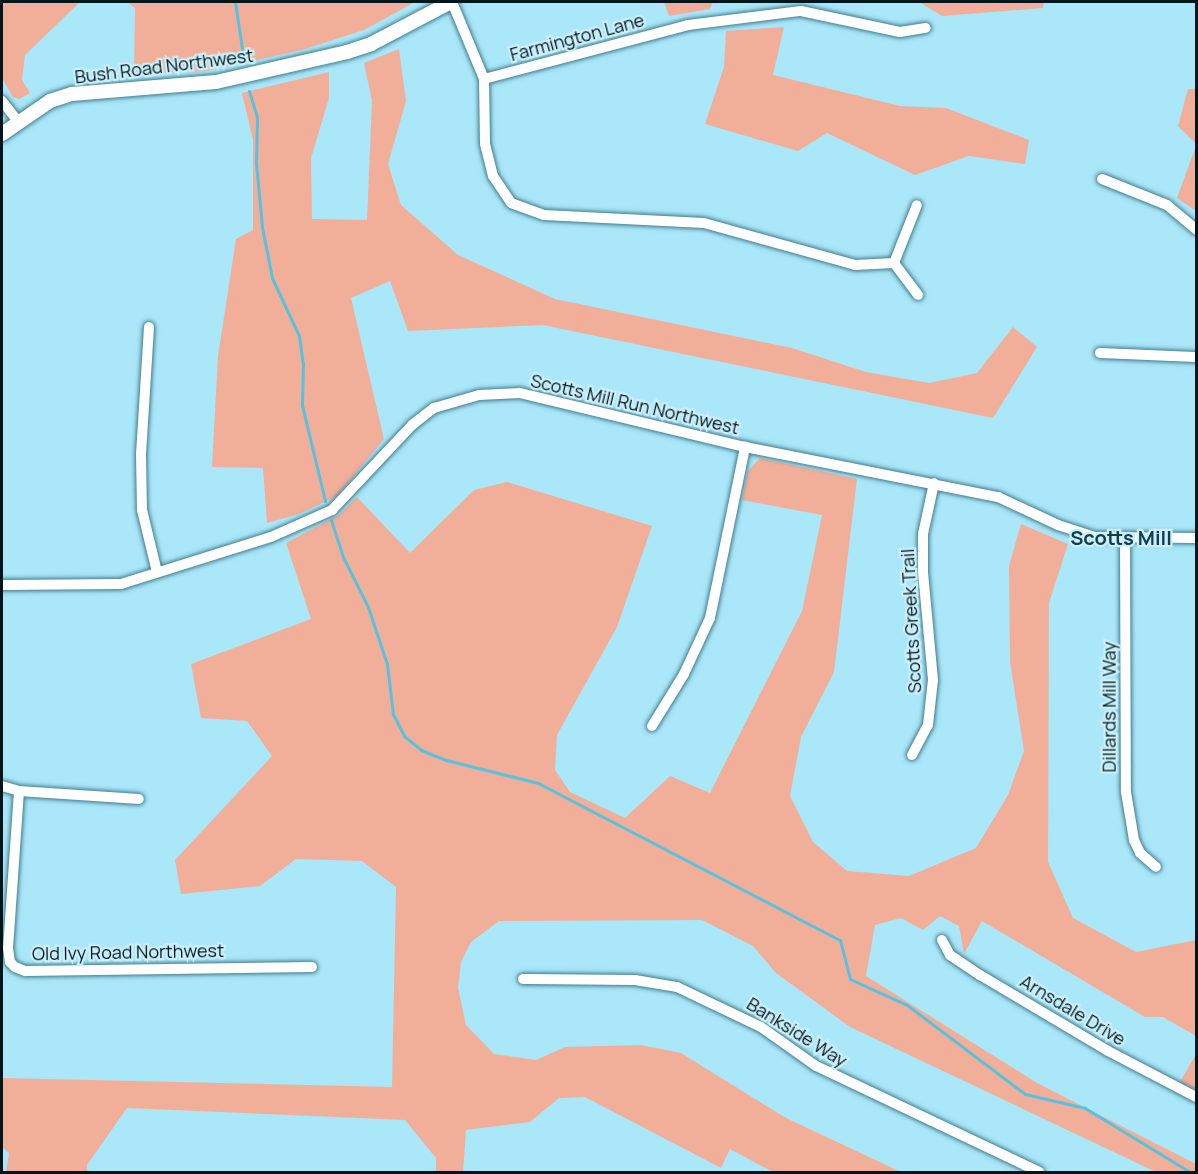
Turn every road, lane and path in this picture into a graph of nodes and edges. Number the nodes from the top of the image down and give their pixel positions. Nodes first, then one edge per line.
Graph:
1 (452, 2) edge
2 (926, 28) dead end
3 (484, 79) junction
4 (2, 101) edge
5 (17, 120) junction
6 (2, 134) edge
7 (1102, 179) dead end
8 (917, 205) dead end
9 (1197, 229) edge
10 (894, 263) junction
11 (918, 295) dead end
12 (149, 327) dead end
13 (1100, 353) dead end
14 (1197, 357) edge
15 (745, 447) junction
16 (934, 483) junction
17 (1125, 537) junction
18 (1197, 538) edge
19 (157, 572) junction
20 (2, 585) edge
21 (652, 726) dead end
22 (912, 755) dead end
23 (2, 786) edge
24 (19, 791) junction
25 (139, 799) dead end
26 (1156, 867) dead end
27 (942, 940) dead end
28 (312, 967) dead end
29 (523, 979) dead end
30 (1197, 1097) edge
31 (1039, 1173) edge

1 - 3 street
1 - 5 street, Bush Road Northwest
2 - 3 street, Farmington Lane
3 - 10 street
4 - 5 street
5 - 6 street, Bush Road Northwest
7 - 9 street
8 - 10 street
10 - 11 street
12 - 19 street
13 - 14 street
15 - 16 street, Scotts Mill Run Northwest
15 - 19 street, Scotts Mill Run Northwest
15 - 21 street
16 - 17 street, Scotts Mill Run Northwest
16 - 22 street, Scotts Greek Trail
17 - 18 street, Scotts Mill Run Northwest
17 - 26 street, Dillards Mill Way
19 - 20 street, Scotts Mill Run Northwest
23 - 24 street
24 - 25 street
24 - 28 street, Old Ivy Road Northwest
27 - 30 street, Arnsdale Drive
29 - 31 street, Bankside Way

